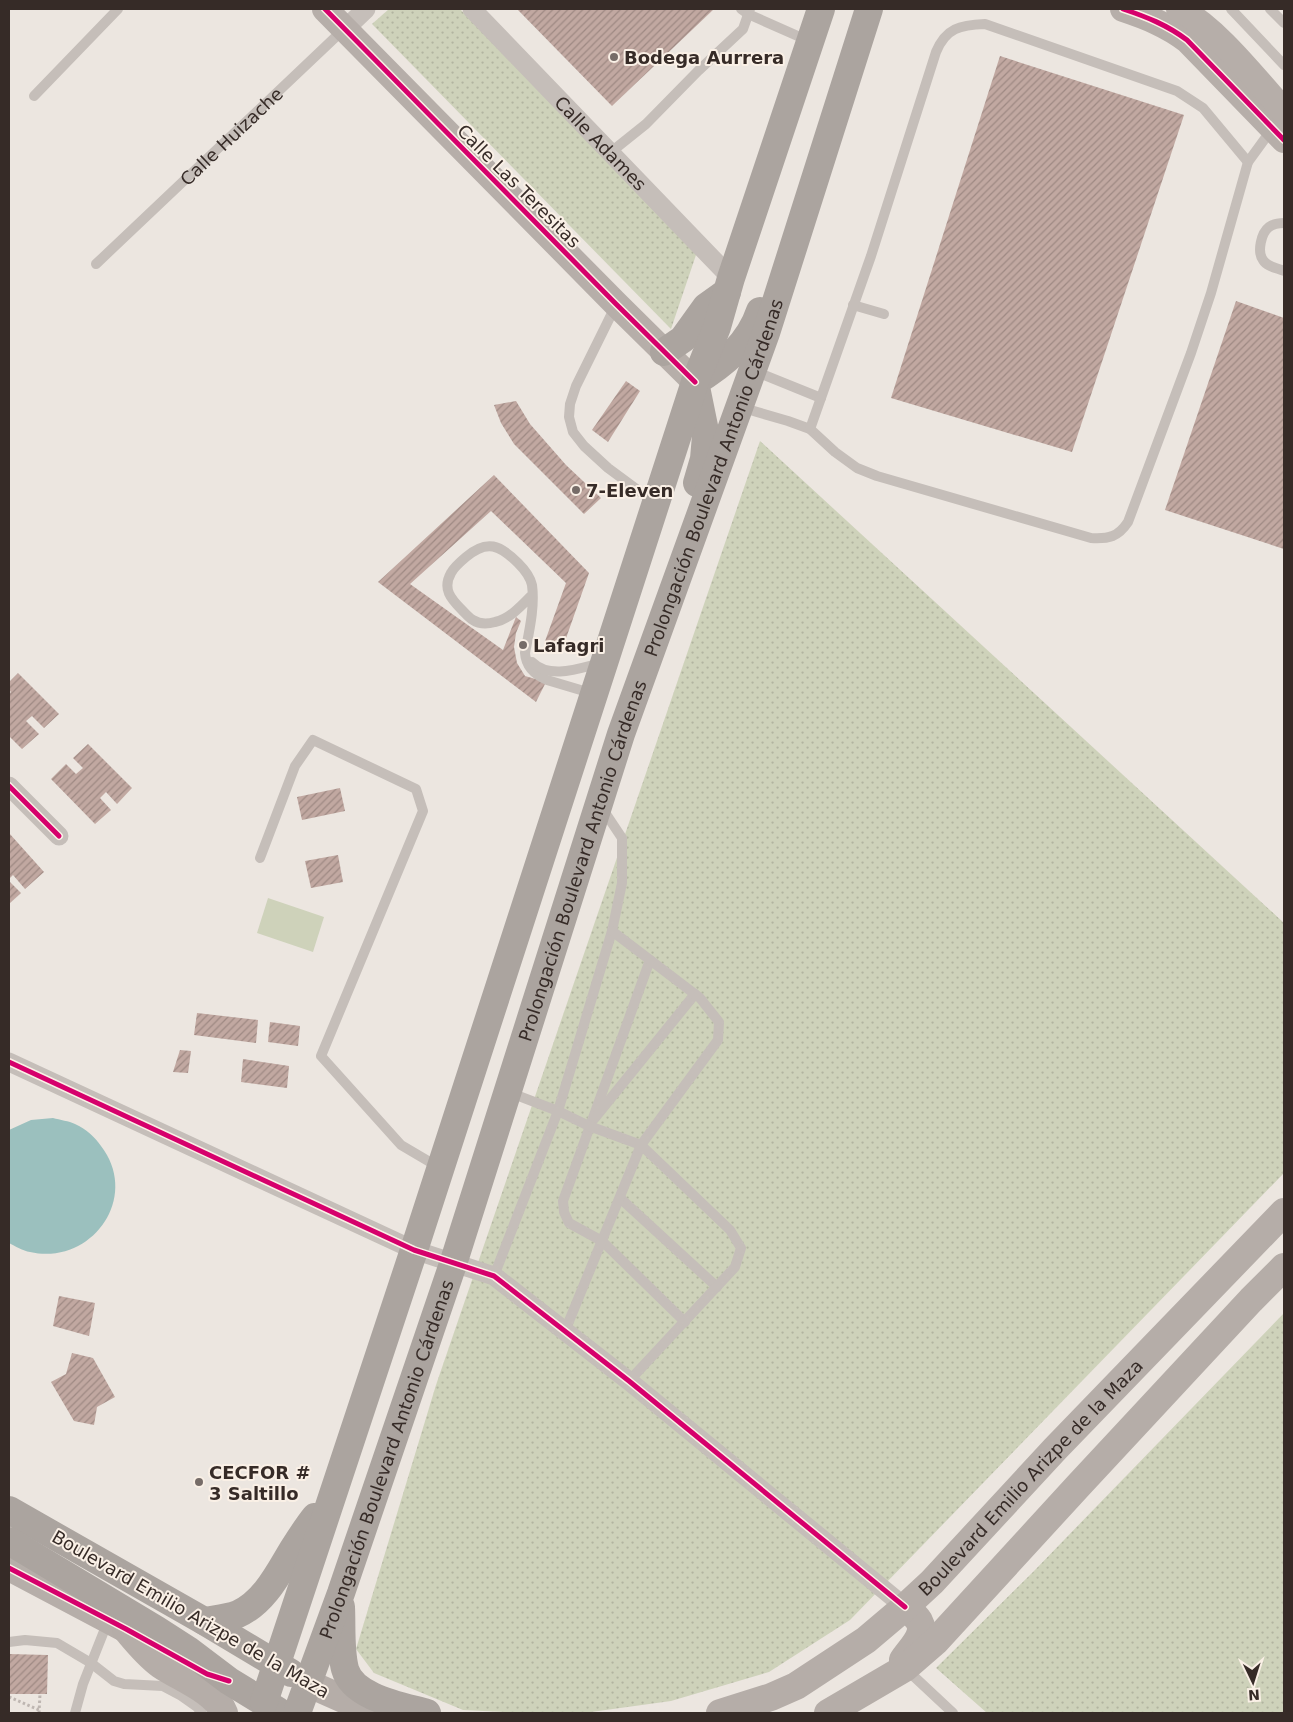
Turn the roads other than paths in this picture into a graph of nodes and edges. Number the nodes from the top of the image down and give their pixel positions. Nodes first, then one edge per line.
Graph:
1 (118, 9) edge
2 (325, 9) edge
3 (366, 9) edge
4 (472, 9) edge
5 (821, 9) edge
6 (869, 9) edge
7 (1123, 9) edge
8 (1178, 9) edge
9 (1231, 9) edge
10 (1270, 9) edge
11 (746, 10) edge
12 (1284, 23) edge
13 (345, 28) junction
14 (809, 41) junction
15 (1284, 65) edge
16 (34, 96) dead end
17 (1281, 124) edge
18 (611, 152) junction
19 (1248, 162) junction
20 (814, 181) junction
21 (1284, 223) edge
22 (96, 264) dead end
23 (1284, 271) edge
24 (729, 285) junction
25 (616, 304) junction
26 (853, 305) junction
27 (884, 314) dead end
28 (664, 352) junction
29 (753, 371) junction
30 (695, 382) junction
31 (821, 398) junction
32 (740, 407) junction
33 (810, 429) junction
34 (656, 504) junction
35 (532, 596) junction
36 (526, 644) junction
37 (653, 647) junction
38 (604, 662) junction
39 (594, 694) junction
40 (9, 786) edge
41 (598, 803) junction
42 (59, 836) dead end
43 (260, 858) dead end
44 (612, 931) junction
45 (650, 960) junction
46 (695, 994) junction
47 (9, 1062) edge
48 (507, 1092) junction
49 (558, 1111) junction
50 (589, 1126) junction
51 (641, 1145) junction
52 (440, 1168) junction
53 (620, 1198) junction
54 (1284, 1212) edge
55 (602, 1241) junction
56 (414, 1250) junction
57 (453, 1264) junction
58 (1284, 1267) edge
59 (494, 1276) junction
60 (717, 1287) junction
61 (685, 1322) junction
62 (565, 1331) junction
63 (629, 1381) junction
64 (331, 1496) junction
65 (9, 1510) edge
66 (9, 1541) edge
67 (9, 1568) edge
68 (341, 1593) junction
69 (905, 1607) junction
70 (204, 1621) junction
71 (117, 1625) junction
72 (9, 1642) edge
73 (91, 1663) junction
74 (276, 1664) junction
75 (904, 1668) junction
76 (229, 1681) junction
77 (307, 1683) junction
78 (761, 1705) edge
79 (268, 1710) edge
80 (75, 1713) edge
81 (202, 1713) edge
82 (224, 1713) edge
83 (297, 1713) edge
84 (375, 1713) edge
85 (427, 1713) edge
86 (720, 1713) edge
87 (828, 1713) edge
88 (953, 1713) edge

1 - 16 lane
2 - 13 street, Calle Las Teresitas
3 - 13 street, Calle Huizache
4 - 18 street, Calle Adames
5 - 14 highway
6 - 20 highway, Prolongación Boulevard Antonio Cárdenas
7 - 17 street
8 - 17 street
9 - 15 lane
10 - 12 lane
11 - 14 lane
11 - 18 lane
13 - 22 lane, Calle Huizache
13 - 25 street, Calle Las Teresitas
14 - 24 highway
17 - 19 lane
18 - 24 street, Calle Adames
19 - 26 lane
19 - 33 lane
20 - 29 highway, Prolongación Boulevard Antonio Cárdenas
20 - 30 highway
21 - 23 lane
24 - 28 highway
24 - 30 highway
25 - 28 street, Calle Las Teresitas
25 - 34 lane
26 - 27 lane
26 - 31 lane
28 - 30 street, Calle Las Teresitas
29 - 31 lane
29 - 32 highway, Prolongación Boulevard Antonio Cárdenas
30 - 34 highway
30 - 37 highway
31 - 33 lane
32 - 33 lane
32 - 37 highway, Prolongación Boulevard Antonio Cárdenas
34 - 38 highway
35 - 35 lane
35 - 36 lane
36 - 38 lane
36 - 39 lane
37 - 41 highway, Prolongación Boulevard Antonio Cárdenas
38 - 39 highway
39 - 52 highway
40 - 42 street
41 - 44 lane
41 - 48 highway, Prolongación Boulevard Antonio Cárdenas
43 - 52 lane
44 - 45 lane
44 - 49 lane
45 - 46 lane
45 - 50 lane
46 - 50 lane
46 - 51 lane
47 - 56 street
48 - 49 lane
48 - 57 highway, Prolongación Boulevard Antonio Cárdenas
49 - 50 lane
49 - 59 lane
50 - 51 lane
50 - 55 lane
51 - 53 lane
51 - 60 lane
52 - 56 highway
53 - 55 lane
53 - 60 lane
54 - 69 main road, Boulevard Emilio Arizpe de la Maza
55 - 61 lane
55 - 62 lane
56 - 57 street
56 - 64 highway
57 - 59 street
57 - 68 highway, Prolongación Boulevard Antonio Cárdenas
58 - 75 main road
59 - 62 street
60 - 61 lane
61 - 63 lane
62 - 63 street
63 - 69 street
64 - 70 highway
64 - 74 highway
65 - 70 highway, Boulevard Emilio Arizpe de la Maza
66 - 76 highway, Boulevard Emilio Arizpe de la Maza
67 - 71 street
68 - 77 highway, Prolongación Boulevard Antonio Cárdenas
68 - 85 highway
69 - 75 main road
69 - 78 main road, Boulevard Emilio Arizpe de la Maza
70 - 74 highway, Boulevard Emilio Arizpe de la Maza
71 - 73 lane
71 - 76 street
71 - 82 main road
72 - 73 lane
73 - 80 lane
73 - 81 lane
74 - 77 highway, Boulevard Emilio Arizpe de la Maza
74 - 79 highway
75 - 87 main road
75 - 88 lane
76 - 79 highway, Boulevard Emilio Arizpe de la Maza
77 - 83 highway, Prolongación Boulevard Antonio Cárdenas
77 - 84 main road, Boulevard Emilio Arizpe de la Maza
78 - 86 main road, Boulevard Emilio Arizpe de la Maza

